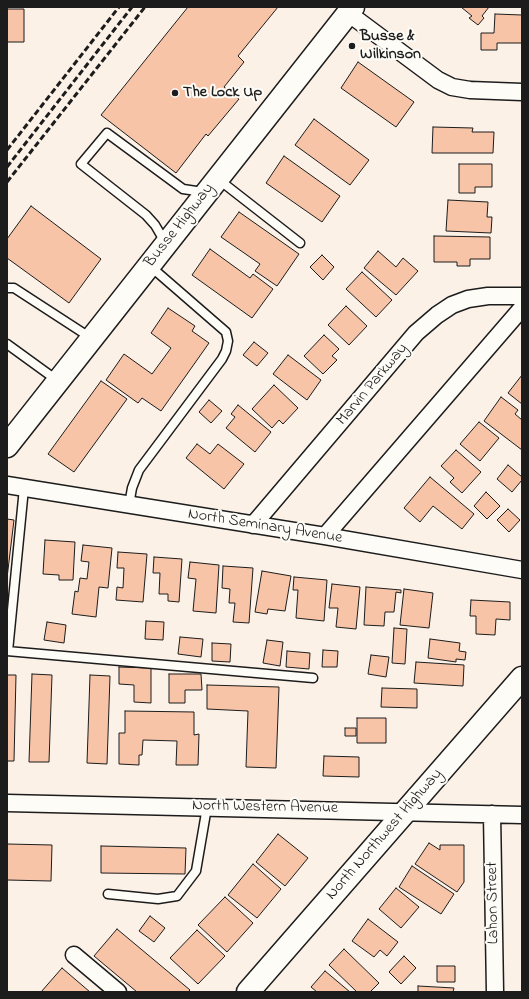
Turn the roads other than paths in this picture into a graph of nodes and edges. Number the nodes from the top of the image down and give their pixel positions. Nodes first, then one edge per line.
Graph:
1 (350, 10) edge
2 (522, 92) edge
3 (212, 186) junction
4 (300, 242) dead end
5 (166, 244) junction
6 (149, 266) junction
7 (7, 288) edge
8 (522, 296) edge
9 (522, 308) edge
10 (92, 338) junction
11 (7, 344) edge
12 (58, 381) junction
13 (7, 446) edge
14 (7, 485) edge
15 (24, 488) junction
16 (129, 505) junction
17 (253, 525) junction
18 (325, 536) junction
19 (522, 570) edge
20 (8, 651) edge
21 (312, 678) dead end
22 (522, 678) edge
23 (7, 803) edge
24 (207, 807) junction
25 (405, 811) junction
26 (492, 814) junction
27 (522, 815) edge
28 (108, 894) dead end
29 (74, 955) dead end
30 (118, 992) edge
31 (248, 992) edge
32 (495, 992) edge

1 - 2 street
1 - 3 main road, Busse Highway
3 - 4 lane
3 - 5 main road, Busse Highway
3 - 5 lane
5 - 6 main road, Busse Highway
6 - 10 main road, Busse Highway
6 - 16 lane
7 - 10 lane
8 - 17 street, Marvin Parkway
9 - 18 street
10 - 12 main road, Busse Highway
11 - 12 lane
12 - 13 main road, Busse Highway
14 - 15 street, North Seminary Avenue
15 - 16 street, North Seminary Avenue
15 - 20 lane
16 - 17 street, North Seminary Avenue
17 - 18 street, North Seminary Avenue
18 - 19 street, North Seminary Avenue
20 - 21 lane
22 - 25 main road, North Northwest Highway
23 - 24 street, North Western Avenue
24 - 25 street, North Western Avenue
24 - 28 lane
25 - 26 street, North Western Avenue
25 - 31 main road, North Northwest Highway
26 - 27 street, North Western Avenue
26 - 32 street, Lahon Street
29 - 30 street

